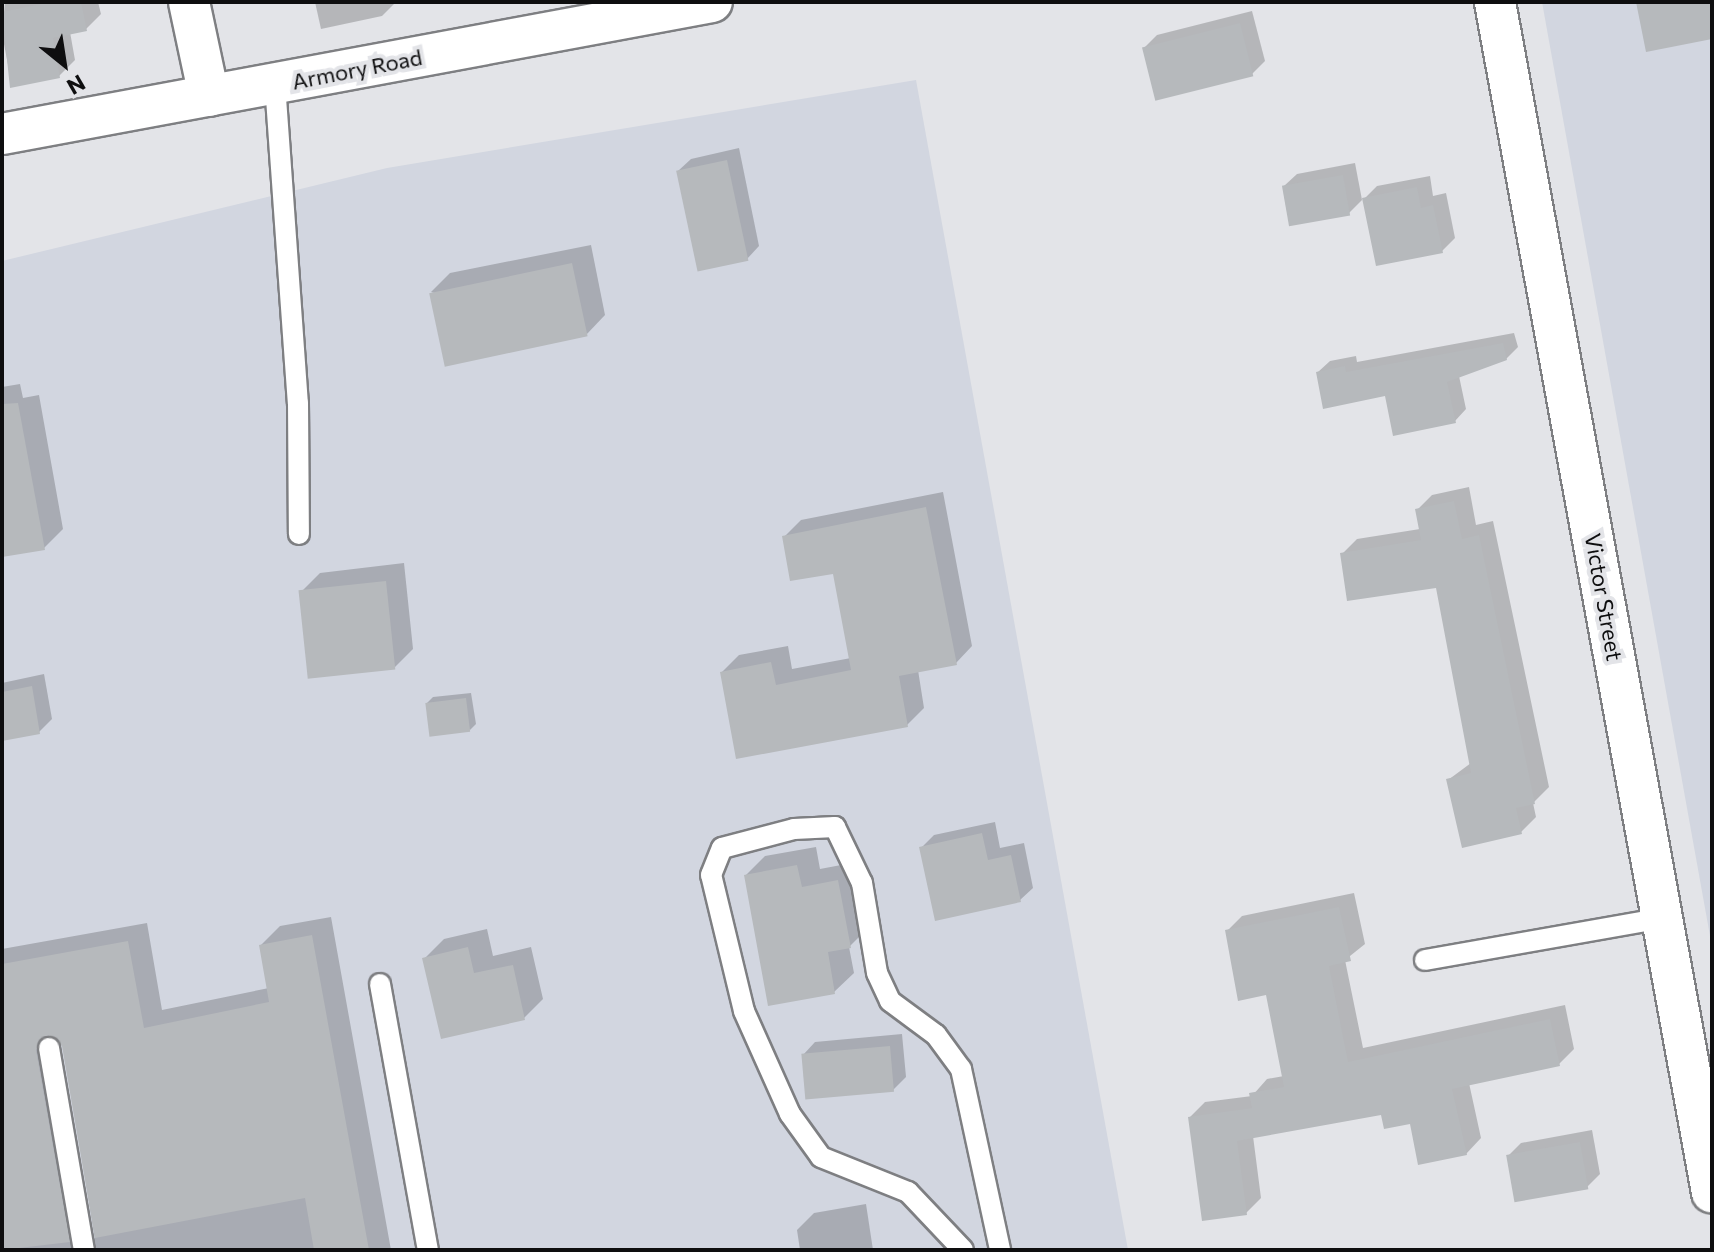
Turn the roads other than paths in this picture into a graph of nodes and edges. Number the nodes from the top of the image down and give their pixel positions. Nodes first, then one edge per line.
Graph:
1 (189, 2) edge
2 (712, 2) edge
3 (1495, 2) edge
4 (275, 84) junction
5 (209, 96) junction
6 (2, 134) edge
7 (299, 534) dead end
8 (1663, 918) junction
9 (1425, 960) dead end
10 (380, 984) dead end
11 (49, 1048) dead end
12 (1712, 1192) edge
13 (84, 1250) edge
14 (428, 1250) edge
15 (963, 1250) edge
16 (1000, 1250) edge

1 - 5 street
2 - 4 street, Armory Road
3 - 8 street, Victor Street
4 - 5 street, Armory Road
4 - 7 lane
5 - 6 street, Armory Road
8 - 9 lane
8 - 12 street, Victor Street
10 - 14 lane
11 - 13 lane
15 - 16 lane

